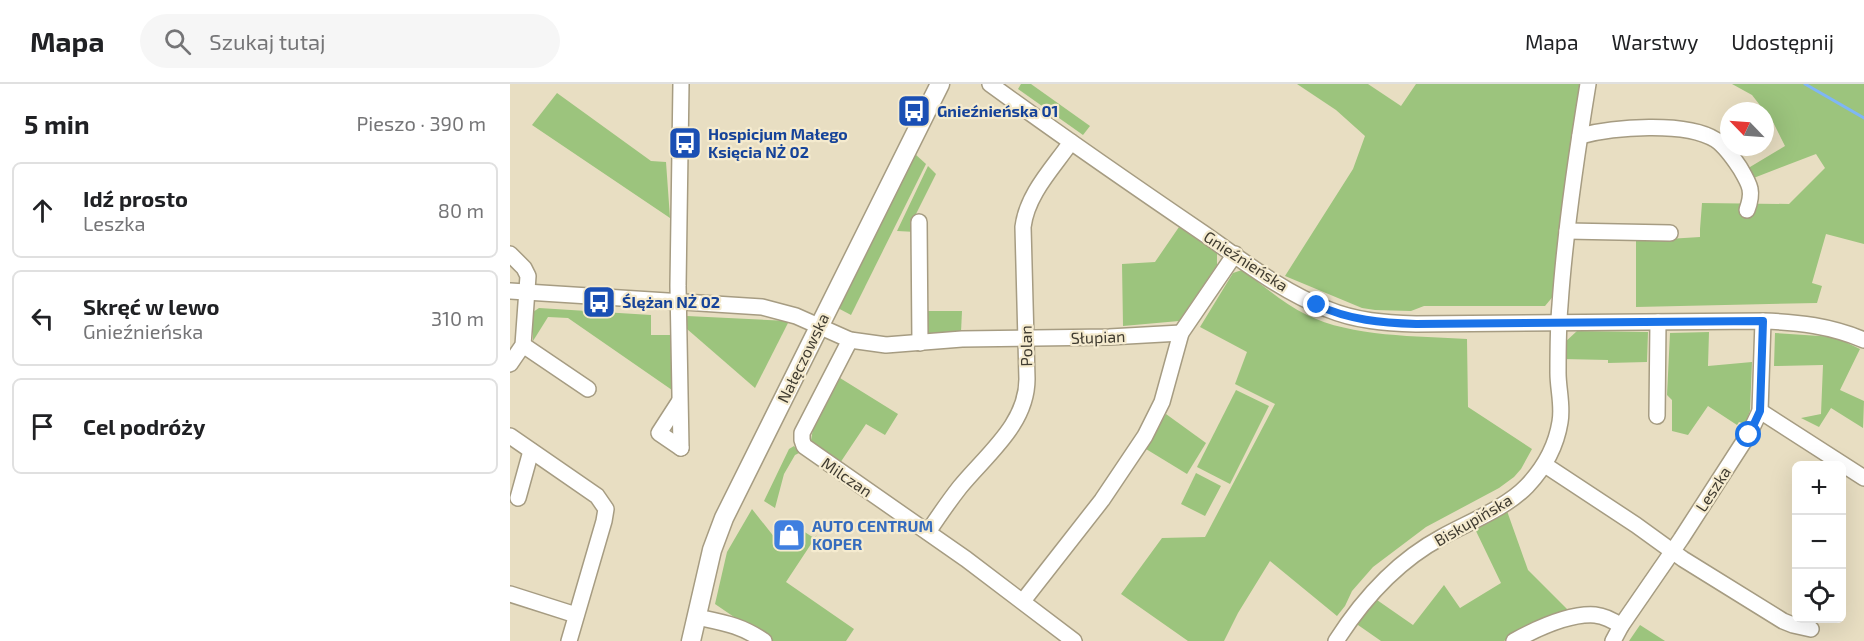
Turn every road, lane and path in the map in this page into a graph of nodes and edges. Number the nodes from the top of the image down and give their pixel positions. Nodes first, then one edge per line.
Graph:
1 (681, 84) edge
2 (940, 84) edge
3 (990, 84) edge
4 (1588, 84) edge
5 (1580, 136) junction
6 (1071, 142) junction
7 (1747, 210) dead end
8 (919, 222) dead end
9 (1567, 231) junction
10 (1670, 233) dead end
11 (510, 254) edge
12 (1235, 254) junction
13 (510, 291) edge
14 (527, 292) junction
15 (679, 302) junction
16 (1763, 321) junction
17 (1658, 322) junction
18 (1559, 324) junction
19 (819, 326) junction
20 (1181, 333) junction
21 (1026, 338) junction
22 (850, 340) junction
23 (1864, 340) edge
24 (921, 343) junction
25 (523, 345) junction
26 (510, 364) edge
27 (588, 389) dead end
28 (679, 402) junction
29 (1760, 411) junction
30 (1657, 417) dead end
31 (510, 436) edge
32 (531, 451) junction
33 (1545, 465) junction
34 (1864, 478) edge
35 (518, 498) dead end
36 (928, 532) junction
37 (1672, 552) junction
38 (510, 594) edge
39 (1023, 601) junction
40 (576, 615) junction
41 (697, 617) junction
42 (1621, 626) junction
43 (1811, 629) dead end
44 (569, 641) edge
45 (691, 641) edge
46 (764, 641) edge
47 (1074, 641) edge
48 (1336, 641) edge
49 (1514, 641) edge
50 (1614, 641) edge

1 - 15 street
2 - 19 main road, Nałęczowska
3 - 6 street, Gnieźnieńska
4 - 5 street, Biskupińska
5 - 7 street
5 - 9 street, Biskupińska
6 - 12 street, Gnieźnieńska
6 - 21 street, Polan
8 - 24 street
9 - 10 street
9 - 18 street, Biskupińska
11 - 14 street
12 - 18 street, Gnieźnieńska
12 - 20 street
13 - 14 street, Słupian
14 - 15 street, Słupian
14 - 25 street
15 - 19 street, Słupian
15 - 28 street
16 - 17 street, Gnieźnieńska
16 - 23 street, Gnieźnieńska
16 - 29 street, Leszka
17 - 18 street, Gnieźnieńska
17 - 30 street
18 - 33 street, Biskupińska
19 - 22 street, Słupian
19 - 41 main road, Nałęczowska
20 - 21 street, Słupian
20 - 39 street
21 - 24 street, Słupian
21 - 36 street, Polan
22 - 24 street, Słupian
22 - 36 street, Milczan
25 - 26 street
25 - 27 street
28 - 28 street
29 - 34 street
29 - 37 street, Leszka
31 - 32 street
32 - 35 street
32 - 40 street
33 - 37 street
33 - 48 street, Biskupińska
36 - 39 street, Milczan
37 - 42 street, Leszka
37 - 43 street
38 - 40 street
39 - 47 street, Milczan
40 - 44 street
41 - 45 main road, Nałęczowska
41 - 46 street
42 - 49 street
42 - 50 street, Leszka

